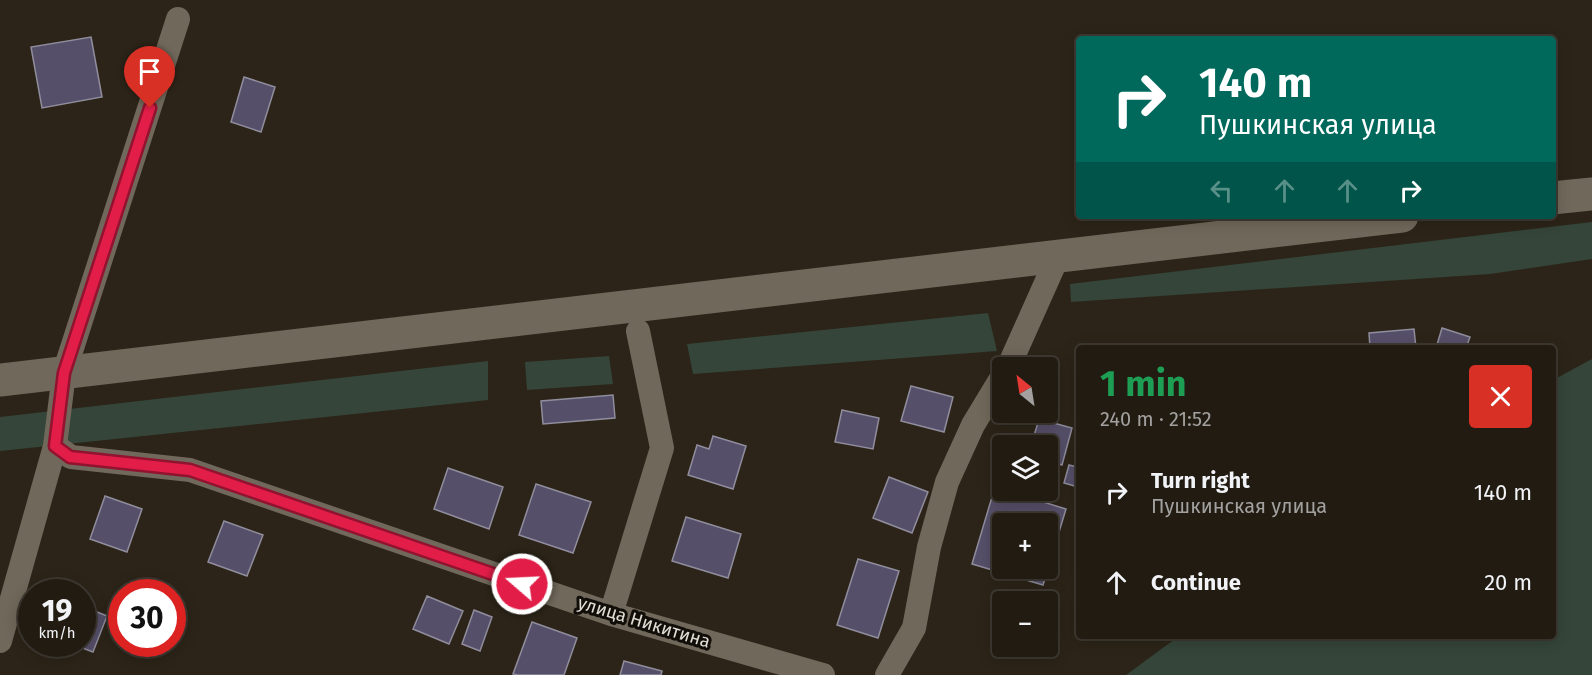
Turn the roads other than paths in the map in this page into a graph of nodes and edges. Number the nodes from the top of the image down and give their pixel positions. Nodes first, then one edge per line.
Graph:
1 (178, 19) dead end
2 (1592, 194) edge
3 (1556, 198) edge
4 (1376, 219) edge
5 (1058, 256) junction
6 (638, 331) dead end
7 (1013, 357) edge
8 (64, 373) junction
9 (0, 380) edge
10 (992, 394) edge
11 (55, 446) junction
12 (611, 614) junction
13 (0, 641) edge
14 (823, 675) edge
15 (887, 675) edge

1 - 8 street
2 - 3 street
4 - 5 street
5 - 7 street
5 - 8 street
6 - 12 street
8 - 9 street
8 - 11 street
10 - 15 street
11 - 12 street, улица Никитина
11 - 13 street
12 - 14 street, улица Никитина

